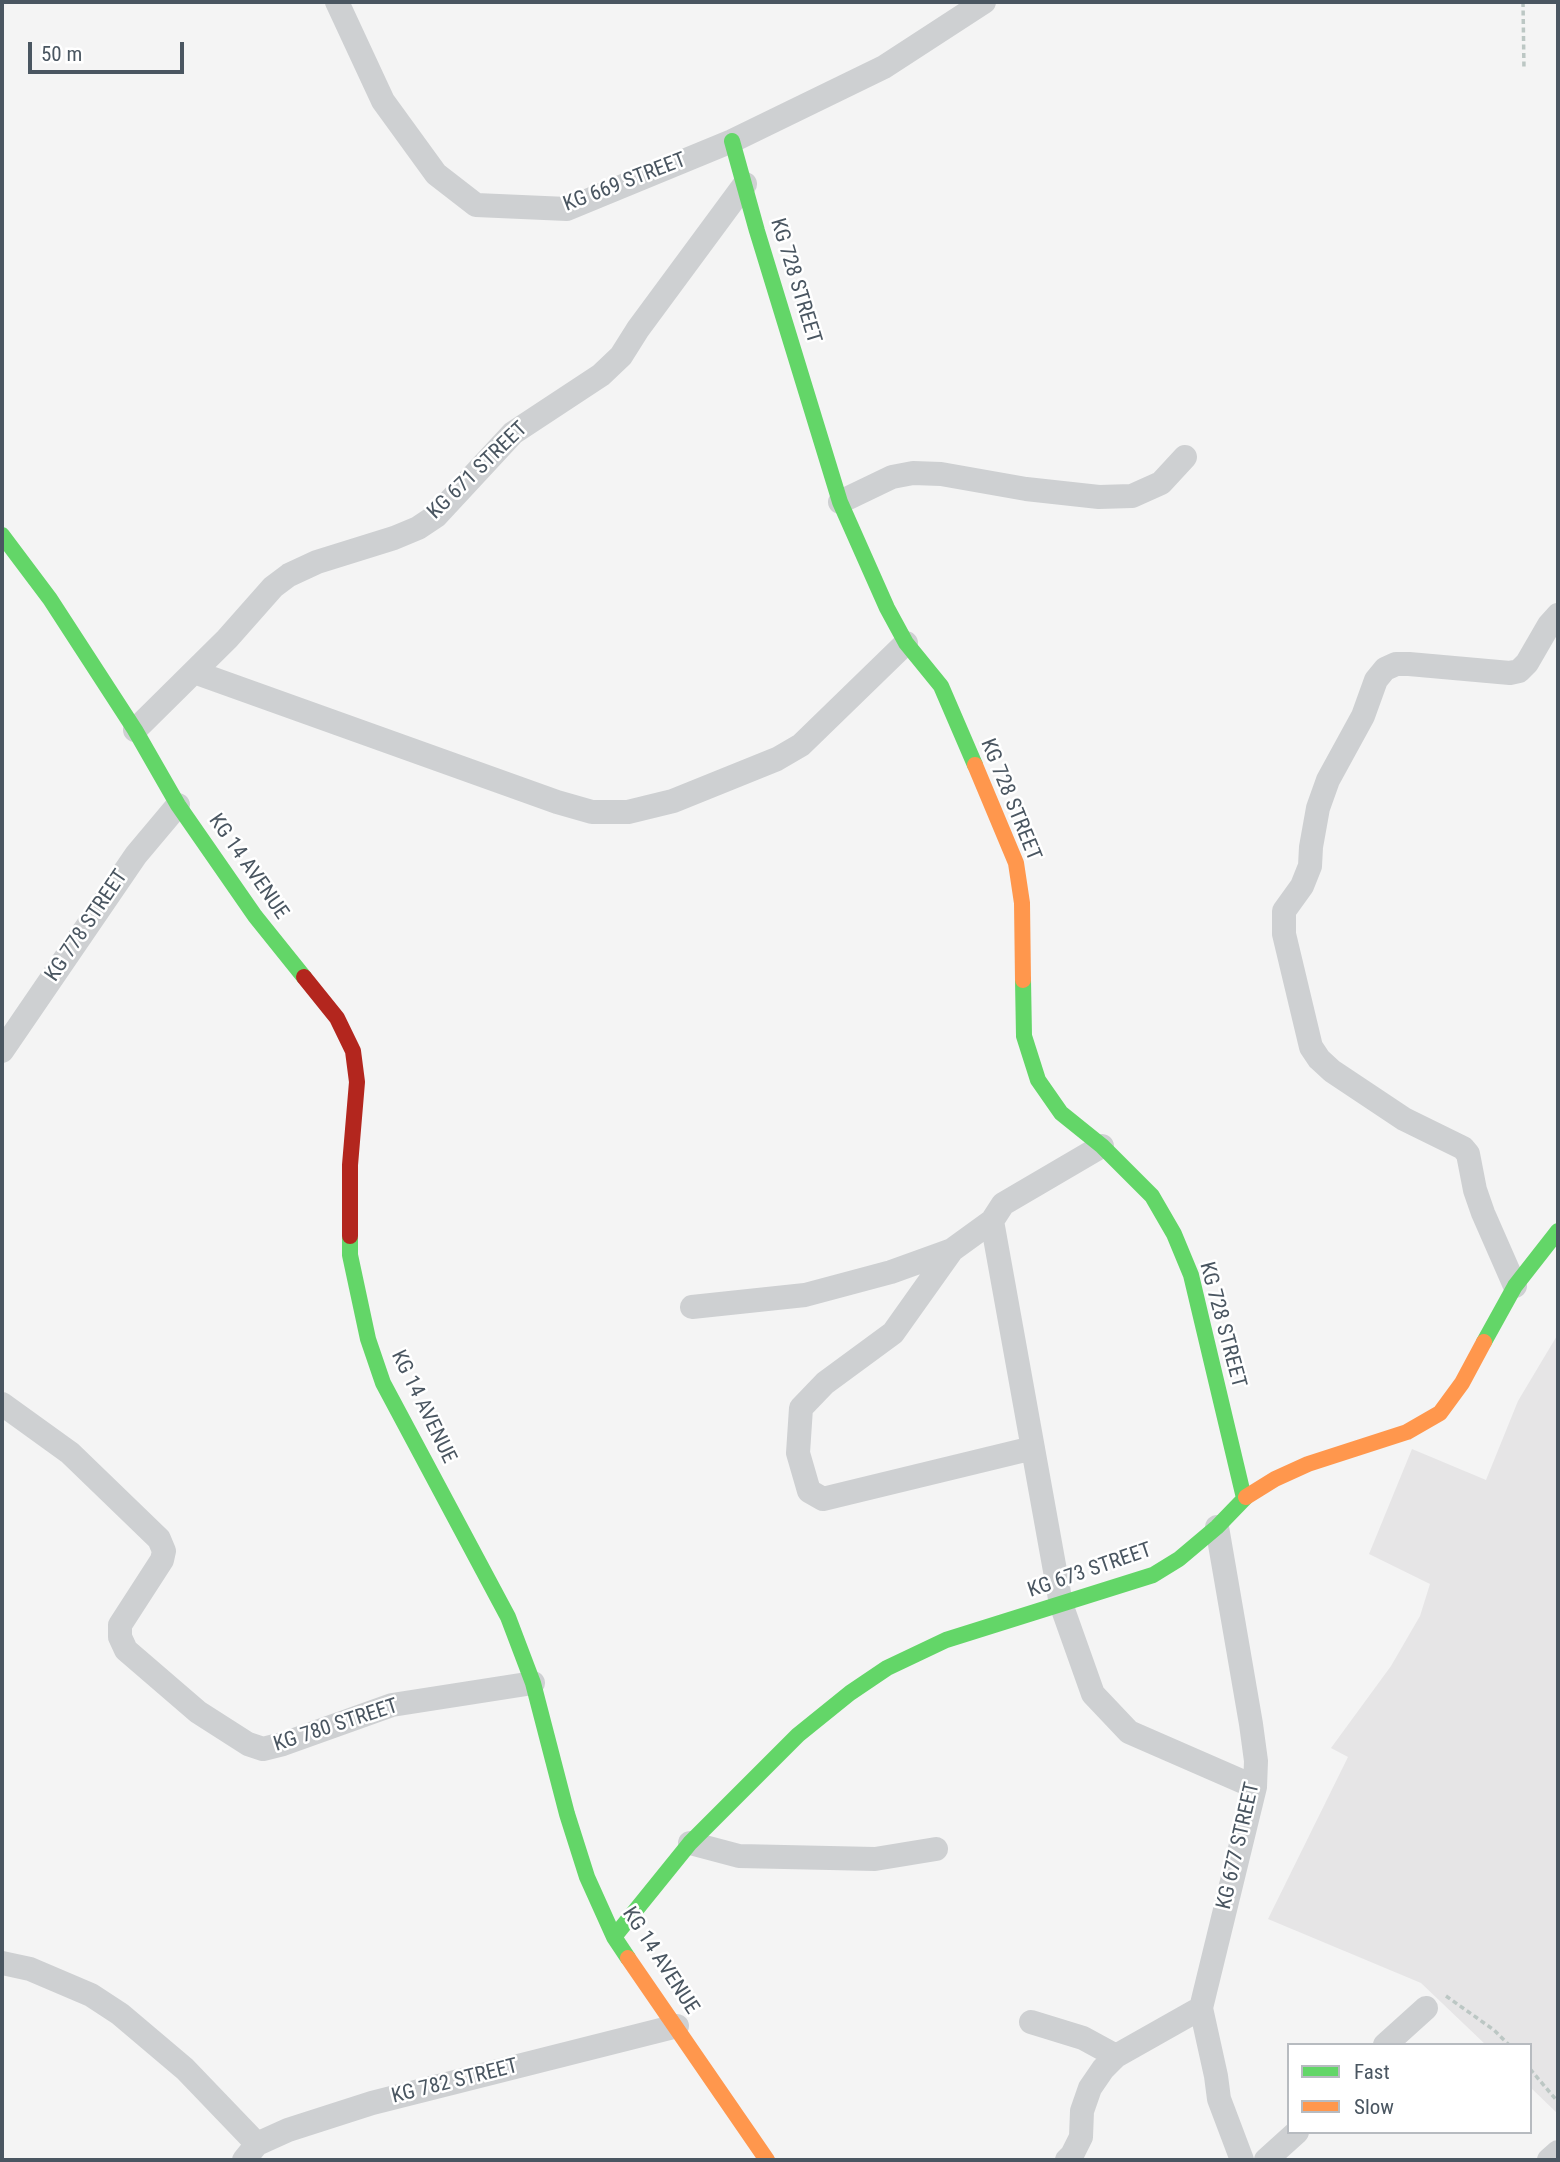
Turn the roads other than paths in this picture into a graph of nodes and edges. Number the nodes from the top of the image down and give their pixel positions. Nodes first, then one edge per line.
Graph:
1 (337, 2) edge
2 (984, 2) edge
3 (732, 141) junction
4 (745, 184) junction
5 (1185, 457) dead end
6 (840, 502) junction
7 (2, 535) edge
8 (1558, 615) edge
9 (906, 643) junction
10 (194, 672) junction
11 (135, 730) junction
12 (178, 804) junction
13 (2, 1051) edge
14 (1102, 1146) junction
15 (992, 1221) junction
16 (1558, 1231) edge
17 (952, 1250) junction
18 (1515, 1286) junction
19 (692, 1307) dead end
20 (2, 1404) edge
21 (1033, 1448) junction
22 (1244, 1498) junction
23 (1217, 1527) junction
24 (1061, 1604) junction
25 (533, 1683) junction
26 (1255, 1787) junction
27 (690, 1843) junction
28 (936, 1849) dead end
29 (614, 1937) junction
30 (2, 1963) edge
31 (1201, 2008) junction
32 (1426, 2008) road end
33 (1031, 2022) dead end
34 (677, 2026) junction
35 (1387, 2043) edge
36 (1116, 2056) junction
37 (1295, 2134) edge
38 (251, 2152) edge
39 (1558, 2152) edge
40 (767, 2160) edge
41 (1067, 2160) edge
42 (1242, 2160) edge
43 (1266, 2160) edge
44 (1549, 2160) edge

1 - 3 street, KG 669 STREET
2 - 3 street, KG 669 STREET
3 - 4 street, KG 728 STREET
4 - 6 street, KG 728 STREET
4 - 10 street, KG 671 STREET
5 - 6 street
6 - 9 street, KG 728 STREET
7 - 11 street, KG 14 AVENUE
8 - 18 street
9 - 10 street
9 - 14 street, KG 728 STREET
10 - 11 street, KG 671 STREET
11 - 12 street, KG 14 AVENUE
12 - 13 street, KG 778 STREET
12 - 25 street, KG 14 AVENUE
14 - 15 street
14 - 22 street, KG 728 STREET
15 - 17 street
15 - 21 street
16 - 18 street, KG 673 STREET
17 - 19 street
17 - 21 street
18 - 22 street, KG 673 STREET
20 - 25 street, KG 780 STREET
21 - 24 street
22 - 23 street, KG 673 STREET
23 - 24 street, KG 673 STREET
23 - 26 street, KG 677 STREET
24 - 26 street
24 - 27 street, KG 673 STREET
25 - 29 street, KG 14 AVENUE
26 - 31 street, KG 677 STREET
27 - 28 street
27 - 29 street, KG 673 STREET
29 - 34 street, KG 14 AVENUE
30 - 38 street
31 - 36 street
31 - 42 street, KG 677 STREET
32 - 35 street
33 - 36 street
34 - 38 street, KG 782 STREET
34 - 40 street, KG 14 AVENUE
36 - 41 street
37 - 43 street
39 - 44 street

